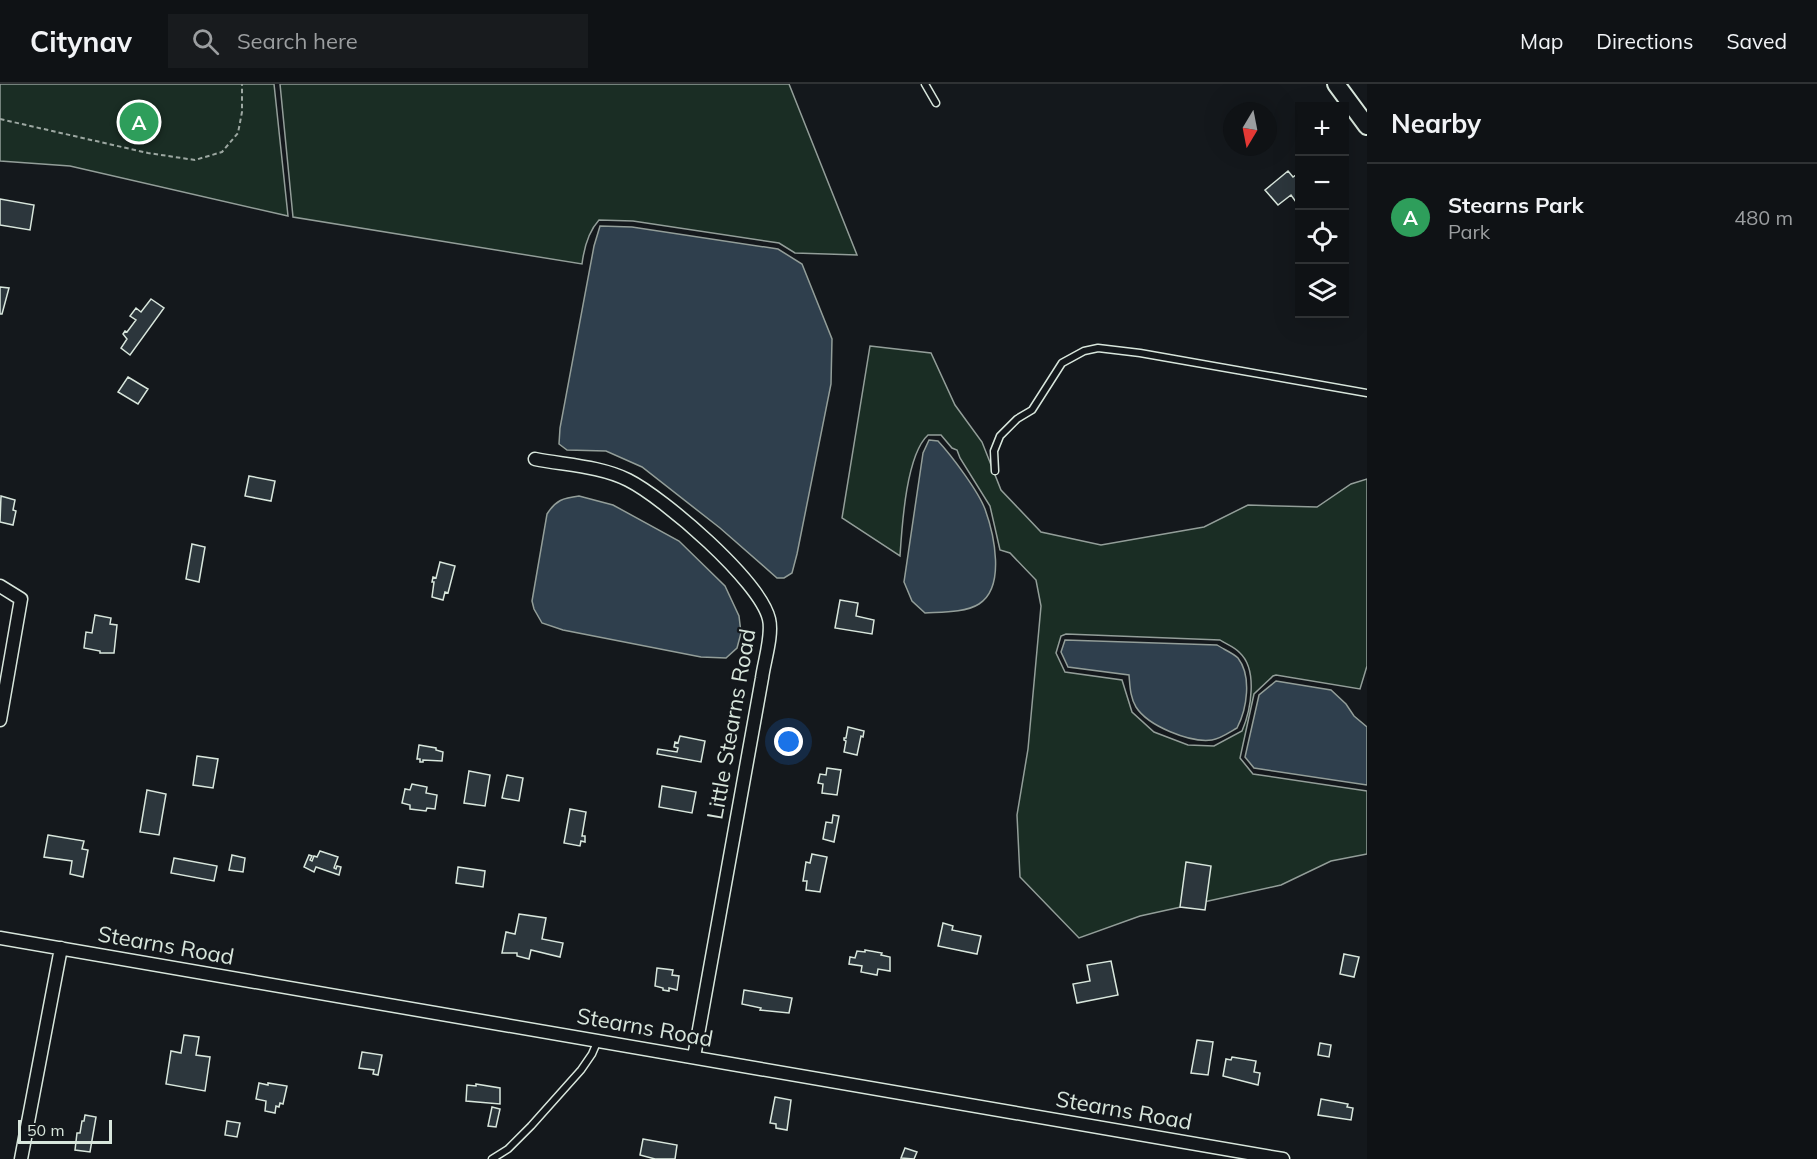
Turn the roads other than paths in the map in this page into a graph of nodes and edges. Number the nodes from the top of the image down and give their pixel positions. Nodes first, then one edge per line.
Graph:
1 (925, 84) edge
2 (1336, 84) edge
3 (936, 103) dead end
4 (1367, 126) edge
5 (1367, 393) edge
6 (535, 459) dead end
7 (995, 471) dead end
8 (0, 586) edge
9 (0, 720) edge
10 (0, 938) edge
11 (61, 948) junction
12 (599, 1040) junction
13 (694, 1057) junction
14 (21, 1159) edge
15 (492, 1159) edge
16 (1283, 1159) edge

1 - 3 lane
2 - 4 main road
5 - 7 lane
6 - 13 street, Little Stearns Road
8 - 9 street
10 - 11 street, Stearns Road
11 - 12 street, Stearns Road
11 - 14 street
12 - 13 street, Stearns Road
12 - 15 lane
13 - 16 street, Stearns Road

